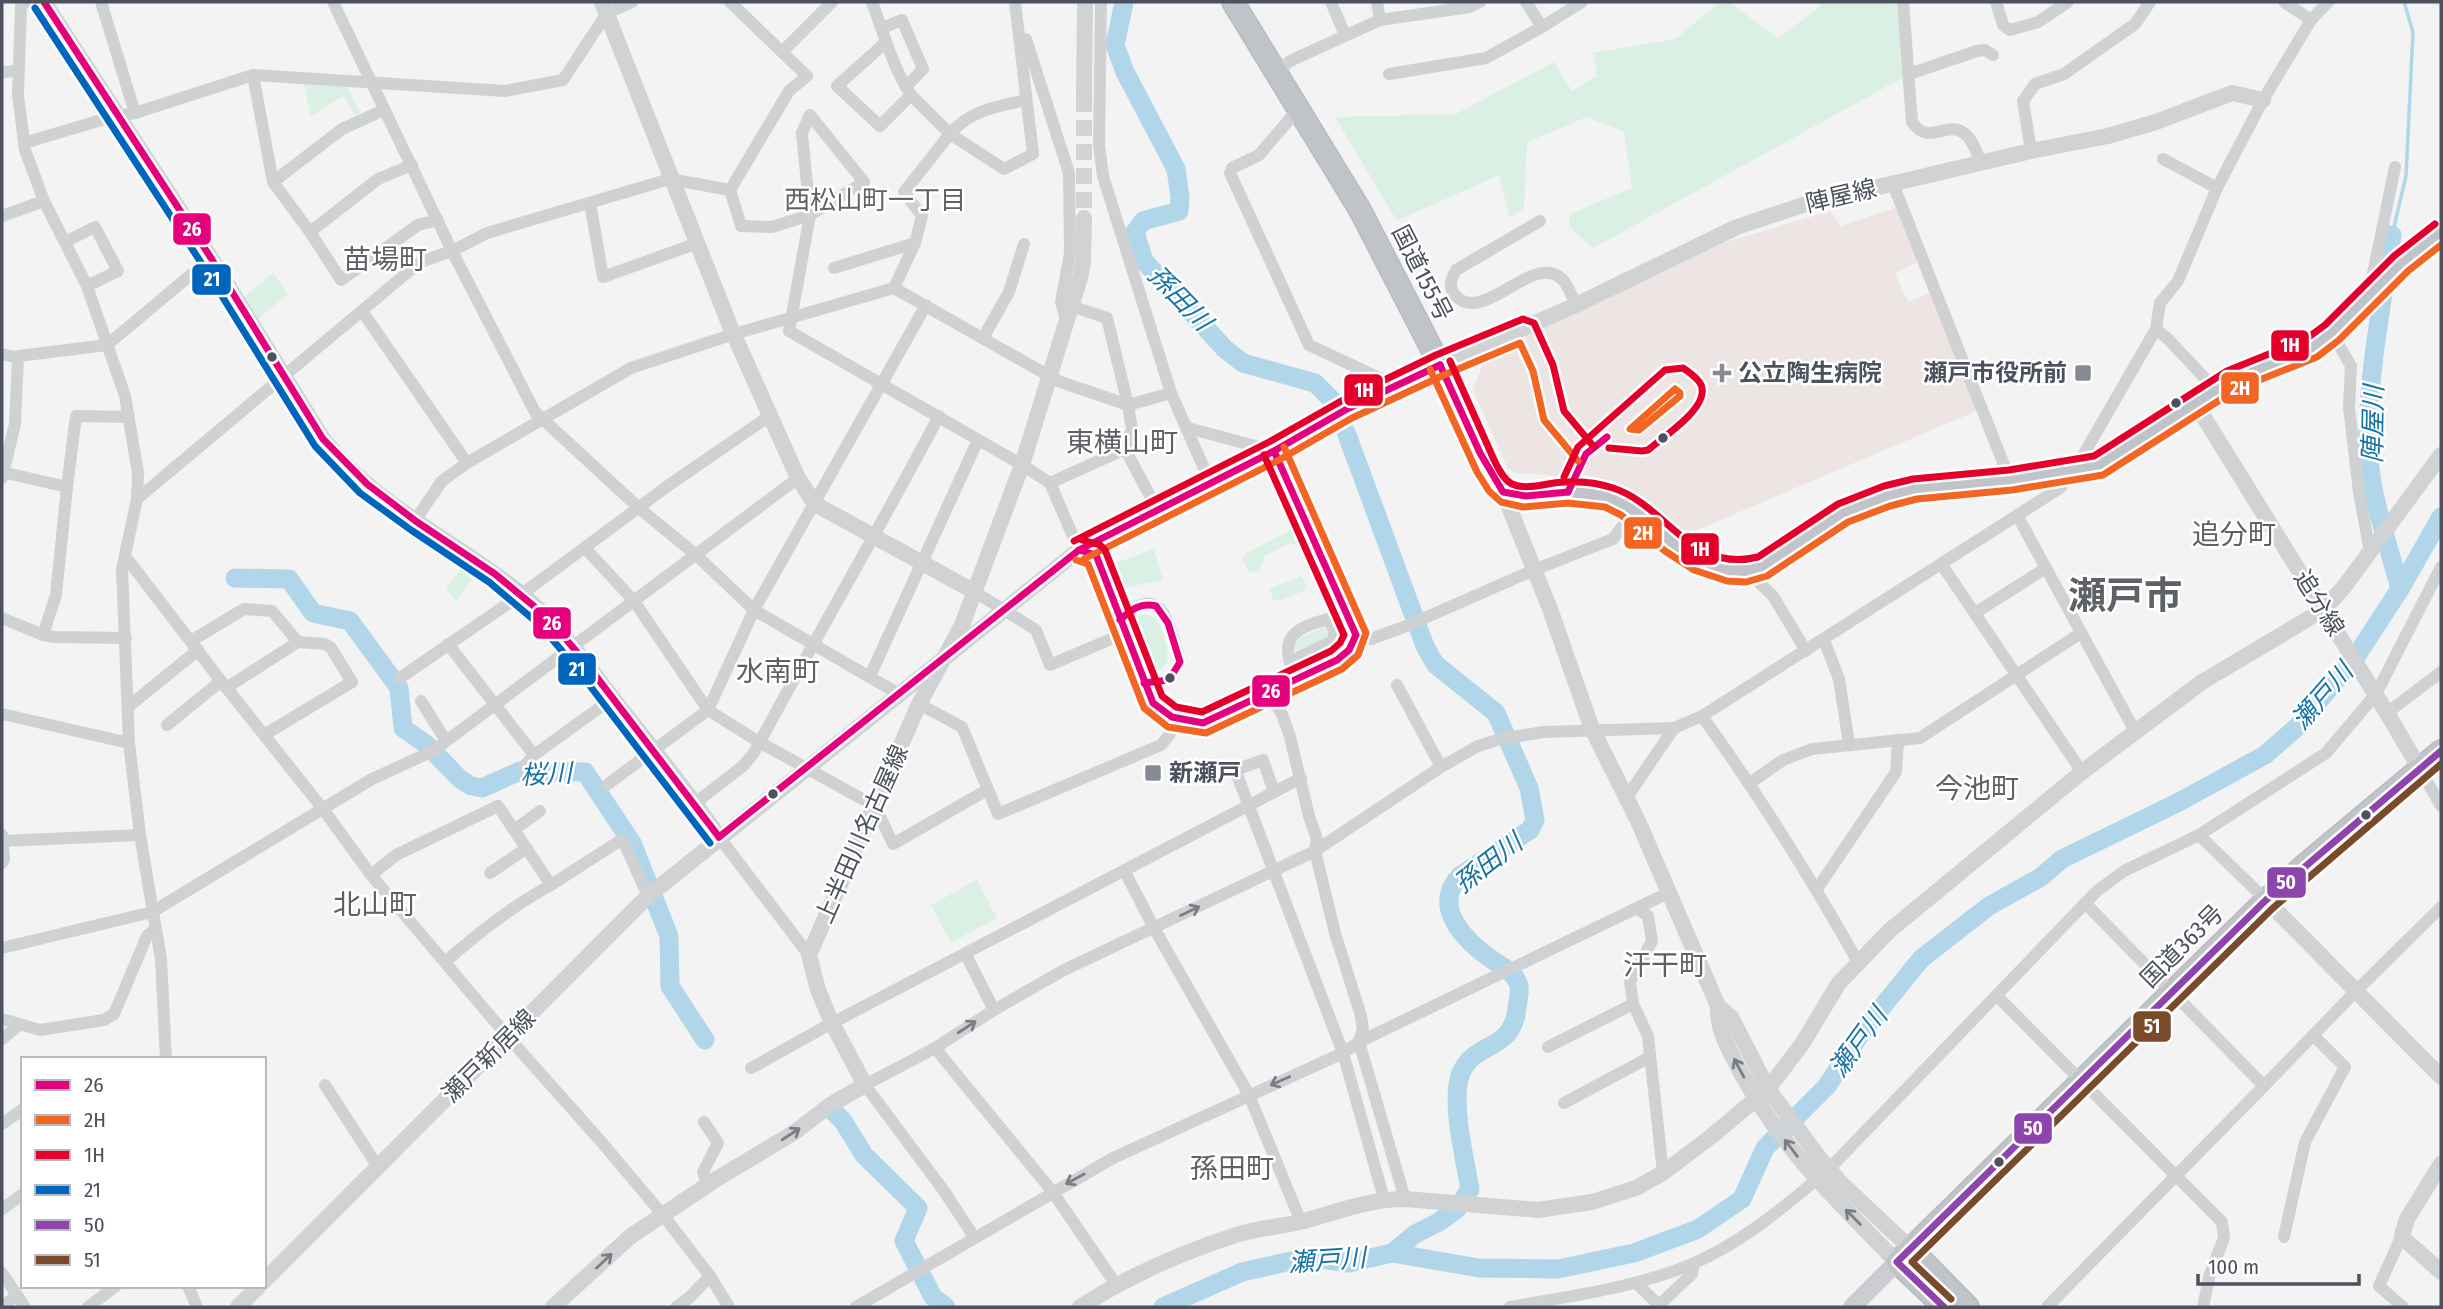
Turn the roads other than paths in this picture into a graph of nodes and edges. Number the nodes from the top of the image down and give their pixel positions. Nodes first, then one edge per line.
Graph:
1 (25, 2) edge
2 (44, 2) edge
3 (101, 2) edge
4 (334, 2) edge
5 (632, 2) edge
6 (730, 2) edge
7 (832, 2) edge
8 (872, 2) edge
9 (1016, 2) edge
10 (1085, 2) edge
11 (1101, 2) edge
12 (1233, 2) edge
13 (1331, 2) edge
14 (1377, 2) edge
15 (1480, 2) edge
16 (1526, 2) edge
17 (1582, 2) edge
18 (1903, 2) edge
19 (1996, 2) edge
20 (2068, 2) edge
21 (2150, 2) edge
22 (2284, 2) edge
23 (2328, 2) edge
24 (604, 7) edge
25 (1380, 20) junction
26 (2311, 20) junction
27 (1542, 27) junction
28 (882, 28) junction
29 (1345, 35) junction
30 (885, 43) junction
31 (782, 52) junction
32 (1993, 55) dead end
33 (1027, 59) junction
34 (18, 71) junction
35 (1276, 71) junction
36 (2, 72) edge
37 (1389, 74) dead end
38 (1909, 74) junction
39 (253, 75) junction
40 (373, 82) junction
41 (908, 91) junction
42 (1084, 96) tunnel mouth
43 (1026, 100) junction
44 (2263, 100) junction
45 (384, 110) junction
46 (1301, 111) junction
47 (135, 113) junction
48 (118, 117) junction
49 (950, 134) junction
50 (24, 143) junction
51 (2031, 151) junction
52 (2163, 159) dead end
53 (1981, 163) junction
54 (412, 165) junction
55 (2395, 167) dead end
56 (670, 179) junction
57 (273, 183) junction
58 (1893, 184) junction
59 (2217, 188) junction
60 (730, 190) junction
61 (44, 201) junction
62 (590, 203) junction
63 (810, 215) junction
64 (2, 216) edge
65 (1084, 218) tunnel mouth
66 (438, 220) junction
67 (1540, 221) dead end
68 (310, 232) junction
69 (2441, 232) edge
70 (65, 242) junction
71 (698, 243) junction
72 (915, 243) junction
73 (1024, 244) dead end
74 (452, 251) junction
75 (211, 258) junction
76 (834, 268) dead end
77 (88, 286) junction
78 (894, 288) junction
79 (2370, 295) junction
80 (926, 305) junction
81 (1576, 306) junction
82 (362, 311) junction
83 (1069, 313) junction
84 (791, 317) junction
85 (2156, 329) junction
86 (2332, 333) junction
87 (734, 334) junction
88 (983, 338) junction
89 (107, 345) junction
90 (2, 354) edge
91 (18, 358) junction
92 (1440, 365) junction
93 (283, 376) junction
94 (1050, 377) junction
95 (882, 385) junction
96 (1396, 386) junction
97 (2216, 390) junction
98 (1171, 393) junction
99 (2195, 403) junction
100 (1128, 405) junction
101 (771, 415) junction
102 (939, 416) junction
103 (129, 418) junction
104 (543, 419) junction
105 (1188, 428) junction
106 (978, 440) junction
107 (1125, 449) junction
108 (1274, 451) junction
109 (2441, 455) edge
110 (467, 463) junction
111 (1022, 465) junction
112 (2074, 471) junction
113 (2, 474) edge
114 (798, 478) junction
115 (2010, 480) junction
116 (1210, 482) junction
117 (1050, 483) junction
118 (67, 487) junction
119 (1503, 492) junction
120 (137, 499) junction
121 (815, 504) junction
122 (639, 508) junction
123 (1157, 509) junction
124 (1633, 512) junction
125 (2017, 515) junction
126 (414, 522) junction
127 (875, 536) junction
128 (585, 548) junction
129 (1079, 550) junction
130 (2372, 550) junction
131 (695, 554) junction
132 (125, 556) junction
133 (922, 564) junction
134 (1942, 565) junction
135 (2441, 567) edge
136 (2046, 568) junction
137 (1534, 570) junction
138 (1748, 572) junction
139 (975, 592) junction
140 (522, 594) junction
141 (635, 601) junction
142 (754, 610) junction
143 (1004, 610) junction
144 (2323, 610) junction
145 (1975, 613) junction
146 (1347, 614) junction
147 (2, 618) edge
148 (1328, 619) junction
149 (1123, 626) junction
150 (2081, 633) junction
151 (43, 635) junction
152 (1356, 635) junction
153 (126, 638) junction
154 (1824, 640) junction
155 (298, 642) junction
156 (449, 644) junction
157 (811, 644) junction
158 (195, 646) junction
159 (574, 646) junction
160 (1806, 651) junction
161 (945, 657) junction
162 (1294, 672) junction
163 (2441, 672) edge
164 (2017, 674) junction
165 (870, 676) junction
166 (400, 678) dead end
167 (1144, 683) junction
168 (224, 684) junction
169 (1397, 685) dead end
170 (2374, 690) junction
171 (1268, 692) junction
172 (899, 694) junction
173 (613, 698) junction
174 (421, 701) dead end
175 (495, 705) junction
176 (919, 705) junction
177 (128, 707) junction
178 (708, 710) junction
179 (2388, 713) junction
180 (2, 714) edge
181 (1702, 716) junction
182 (1181, 718) junction
183 (167, 725) dead end
184 (1674, 728) junction
185 (1592, 729) junction
186 (2136, 733) junction
187 (264, 735) junction
188 (1898, 740) junction
189 (446, 741) junction
190 (759, 742) junction
191 (129, 743) junction
192 (1849, 744) junction
193 (654, 750) junction
194 (2441, 751) edge
195 (534, 755) junction
196 (524, 766) dead end
197 (1441, 767) junction
198 (808, 768) junction
199 (2420, 769) junction
200 (2082, 772) junction
201 (1301, 778) junction
202 (1750, 783) junction
203 (608, 784) dead end
204 (987, 790) junction
205 (1274, 792) junction
206 (1627, 797) junction
207 (694, 804) junction
208 (1249, 805) junction
209 (874, 806) junction
210 (2441, 806) edge
211 (323, 809) junction
212 (540, 811) dead end
213 (514, 830) junction
214 (140, 835) junction
215 (2199, 835) junction
216 (719, 837) junction
217 (2, 839) edge
218 (527, 848) junction
219 (1314, 851) junction
220 (2, 863) edge
221 (1124, 870) junction
222 (1272, 872) junction
223 (491, 873) dead end
224 (372, 875) junction
225 (551, 885) junction
226 (1817, 888) junction
227 (1670, 892) junction
228 (648, 896) junction
229 (2266, 900) junction
230 (2085, 904) junction
231 (2441, 907) edge
232 (1638, 909) junction
233 (152, 912) junction
234 (1154, 928) junction
235 (155, 929) junction
236 (2, 948) edge
237 (965, 953) junction
238 (809, 955) junction
239 (445, 962) junction
240 (1858, 962) junction
241 (2356, 990) junction
242 (2173, 993) junction
243 (1997, 996) junction
244 (1633, 1004) junction
245 (994, 1010) junction
246 (2, 1019) edge
247 (832, 1023) junction
248 (19, 1025) junction
249 (2313, 1035) junction
250 (508, 1037) junction
251 (2, 1039) edge
252 (1359, 1042) junction
253 (935, 1048) junction
254 (1548, 1048) dead end
255 (1343, 1053) junction
256 (166, 1057) edge
257 (1650, 1057) junction
258 (751, 1068) dead end
259 (2440, 1073) edge
260 (2082, 1082) junction
261 (325, 1085) dead end
262 (865, 1085) junction
263 (2264, 1086) junction
264 (1762, 1094) junction
265 (1250, 1095) junction
266 (1564, 1103) dead end
267 (21, 1110) edge
268 (704, 1122) dead end
269 (2, 1124) edge
270 (2441, 1164) edge
271 (378, 1167) junction
272 (1819, 1170) junction
273 (1663, 1173) junction
274 (2176, 1177) junction
275 (708, 1185) junction
276 (1052, 1191) junction
277 (21, 1195) edge
278 (1384, 1199) junction
279 (1405, 1199) junction
280 (2, 1209) edge
281 (663, 1215) junction
282 (1301, 1222) junction
283 (2402, 1235) junction
284 (974, 1237) junction
285 (2284, 1237) dead end
286 (1904, 1255) junction
287 (1693, 1264) junction
288 (2441, 1272) edge
289 (2, 1273) edge
290 (710, 1276) junction
291 (266, 1279) edge
292 (1636, 1283) junction
293 (1116, 1286) junction
294 (113, 1288) edge
295 (189, 1288) edge
296 (257, 1288) edge
297 (21, 1302) edge
298 (2, 1307) edge
299 (88, 1307) edge
300 (197, 1307) edge
301 (238, 1307) edge
302 (553, 1307) edge
303 (676, 1307) edge
304 (729, 1307) edge
305 (856, 1307) edge
306 (1080, 1307) edge
307 (1510, 1307) edge
308 (1659, 1307) edge
309 (1852, 1307) edge
310 (1944, 1307) edge
311 (1968, 1307) edge
312 (2047, 1307) edge
313 (2203, 1307) edge
314 (2403, 1307) edge

1 - 34 street
2 - 48 street
3 - 47 street
4 - 40 street
5 - 24 street
6 - 31 street
7 - 31 street
8 - 28 street
9 - 33 street
10 - 42 street
11 - 98 street
12 - 35 highway, 国道155号
13 - 29 street
14 - 25 street
15 - 25 street
16 - 27 street
17 - 27 street
18 - 38 street
19 - 20 street
21 - 51 street
22 - 26 street
23 - 26 street
24 - 40 street
24 - 56 street
25 - 29 street
26 - 44 street
27 - 37 street
28 - 30 street
28 - 41 street
29 - 35 street
30 - 41 street
30 - 41 street
31 - 60 street
32 - 38 street
33 - 43 street
33 - 83 street
34 - 36 street
34 - 50 street
35 - 46 highway, 国道155号
38 - 53 street
39 - 40 street
39 - 47 street
39 - 57 street
40 - 45 street
41 - 49 street
43 - 49 street
43 - 49 street
44 - 51 street, 陣屋線
44 - 59 street
45 - 54 street
45 - 57 street
46 - 92 highway, 国道155号
46 - 96 street
47 - 48 street
48 - 50 street
48 - 75 street
49 - 72 street
50 - 61 street
51 - 53 street, 陣屋線
52 - 59 street
53 - 58 street, 陣屋線
54 - 66 street
54 - 68 street
55 - 79 street
56 - 60 street
56 - 62 street
56 - 71 street
57 - 68 street
58 - 81 street, 陣屋線
58 - 115 street
59 - 85 street
60 - 63 street
61 - 64 street
61 - 70 street
62 - 71 street
62 - 74 street
63 - 63 street
63 - 84 street
65 - 83 street, 上半田川名古屋線
66 - 68 street
66 - 74 street
67 - 81 street
69 - 79 highway
70 - 77 street
70 - 77 street
71 - 87 street
72 - 76 street
72 - 78 street
73 - 88 street
74 - 82 street
74 - 104 street
75 - 89 street
75 - 93 street
77 - 89 street
78 - 80 street
78 - 84 street
79 - 86 highway
80 - 88 street
80 - 95 street
81 - 92 street, 陣屋線
82 - 93 street
82 - 110 street
83 - 94 street, 上半田川名古屋線
83 - 100 street
84 - 87 street
84 - 95 street
85 - 97 street
85 - 112 street
86 - 97 highway
86 - 130 street
87 - 101 street
87 - 104 street
88 - 94 street
89 - 91 street
89 - 103 street
90 - 91 street
91 - 113 street
92 - 96 street
92 - 119 highway, 国道155号
93 - 120 street
93 - 126 street
94 - 100 street
94 - 111 street, 上半田川名古屋線
95 - 102 street
95 - 121 street
96 - 108 street
97 - 99 highway
98 - 100 street
98 - 105 street
99 - 112 highway
99 - 144 street, 追分線
100 - 107 street
101 - 114 street
101 - 122 street
102 - 106 street
102 - 127 street
103 - 118 street
103 - 120 street
104 - 110 street
104 - 122 street
105 - 108 street
105 - 116 street
106 - 111 street
106 - 133 street
107 - 117 street
107 - 123 street
108 - 116 street
108 - 146 street
109 - 130 street
110 - 126 street
111 - 117 street
111 - 139 street, 上半田川名古屋線
112 - 115 highway
112 - 125 street
113 - 118 street
114 - 121 street
114 - 131 street
115 - 138 highway
116 - 123 street
117 - 129 street
118 - 151 street
119 - 124 highway
119 - 137 street
120 - 132 street
121 - 127 street
121 - 142 street
122 - 128 street
122 - 131 street
123 - 129 street
124 - 137 street
124 - 138 highway
125 - 134 street
125 - 136 street
126 - 140 street
127 - 133 street
127 - 157 street
128 - 140 street
128 - 141 street
129 - 143 street, 瀬戸新居線
129 - 149 street
130 - 144 street
131 - 141 street
131 - 142 street
132 - 153 street
132 - 158 street
133 - 139 street
133 - 165 street
134 - 145 street
134 - 154 street
135 - 170 street
136 - 145 street
136 - 150 street
137 - 152 street
137 - 185 street
138 - 160 street
139 - 143 street
139 - 161 street, 上半田川名古屋線
140 - 156 street
140 - 159 street
141 - 159 street
141 - 178 street
142 - 157 street
142 - 178 street
143 - 149 street
143 - 161 street, 瀬戸新居線
144 - 170 street, 追分線
144 - 186 street
145 - 164 street
146 - 148 street
146 - 152 street
147 - 151 street
148 - 162 street
148 - 162 street
149 - 167 street
149 - 167 street
150 - 164 street
150 - 186 street
151 - 153 street
152 - 162 street
153 - 177 street
154 - 160 street
154 - 192 street
155 - 158 street
155 - 168 street
155 - 187 street
156 - 166 street
156 - 175 street
157 - 165 street
157 - 190 street
158 - 168 street
158 - 177 street
159 - 173 street
159 - 175 street
160 - 181 street
161 - 172 street, 瀬戸新居線
161 - 176 street, 上半田川名古屋線
162 - 171 street
163 - 179 street
164 - 188 street
164 - 200 street
165 - 172 street
167 - 182 street
168 - 183 street
168 - 187 street
169 - 197 street
170 - 179 street, 追分線
170 - 215 street
171 - 182 street
171 - 201 street
172 - 198 street, 瀬戸新居線
173 - 193 street
173 - 195 street
174 - 189 street
175 - 189 street
175 - 195 street
176 - 204 street
176 - 209 street, 上半田川名古屋線
177 - 191 street
178 - 190 street
178 - 193 street
179 - 199 street, 追分線
180 - 191 street
181 - 184 street
181 - 202 street
182 - 204 street
184 - 185 street
184 - 206 street
185 - 197 street
185 - 206 street
186 - 200 street
187 - 211 street
188 - 192 street
188 - 226 street
189 - 211 street
190 - 198 street
190 - 207 street
191 - 214 street
192 - 202 street
193 - 203 street
193 - 207 street
194 - 199 highway, 国道363号
195 - 196 street
197 - 219 street
198 - 209 street
198 - 216 street, 瀬戸新居線
199 - 210 street
199 - 229 highway, 国道363号
200 - 240 street
201 - 205 street
201 - 219 street
202 - 226 street
204 - 209 street
205 - 208 street
205 - 208 street
206 - 227 street
207 - 216 street
208 - 221 street
208 - 222 street
209 - 238 street, 上半田川名古屋線
211 - 224 street
211 - 233 street
212 - 213 street
213 - 218 street
213 - 224 street
214 - 217 street
214 - 233 street
215 - 229 street
215 - 230 street
216 - 228 street, 瀬戸新居線
216 - 238 street
217 - 220 street
218 - 223 street
218 - 225 street
219 - 222 street
219 - 252 street
221 - 234 street
221 - 237 street
234 -> 222 street
222 - 255 street
224 - 239 street
225 - 228 street
225 - 239 street
226 - 240 street
227 - 232 street
227 - 264 street
228 - 250 street, 瀬戸新居線
229 - 241 street
229 - 242 highway, 国道363号
230 - 242 street
230 - 243 street
231 - 241 street
232 - 244 street
232 - 252 street
233 - 235 street
233 - 236 street
234 - 245 street
234 - 265 street
235 - 248 street
235 - 256 street
237 - 245 street
237 - 247 street
238 - 247 street, 上半田川名古屋線
239 - 250 street
240 - 264 street
241 - 249 street
241 - 259 street
242 - 260 highway, 国道363号
242 - 263 street
243 - 260 street
243 - 272 street
244 - 254 street
244 - 257 street
253 -> 245 street
246 - 248 street
247 - 258 street
247 - 262 street, 上半田川名古屋線
248 - 251 street
249 - 263 street
249 - 285 street
250 - 271 street, 瀬戸新居線
250 - 281 street
252 - 255 street
252 - 279 street
253 - 262 street
253 - 276 street
255 -> 265 street
255 - 278 street
257 - 266 street
257 - 273 street
260 - 274 street
260 - 286 highway, 国道363号
261 - 271 street
275 -> 262 street
262 - 284 street
263 - 274 street
264 - 272 street
264 - 273 street
265 -> 276 street
265 - 282 street
267 - 269 street
268 - 275 street
270 - 283 street
271 - 291 street, 瀬戸新居線
272 - 286 street
272 - 287 street
273 - 279 street
274 - 312 street
274 - 313 street
275 - 281 street
276 - 284 street
276 - 293 street
277 - 280 street
278 - 279 street
278 - 282 street
281 - 290 street
302 -> 281 street
282 - 293 street
283 - 288 street
283 - 314 street
284 - 305 street
286 - 309 main road
286 - 310 highway
286 - 311 highway
287 - 292 street
287 - 308 street
289 - 297 street
290 - 303 street
290 - 304 street
292 - 307 street
292 - 308 street
293 - 306 street
294 - 299 street
295 - 300 street
296 - 301 street
297 - 298 street

